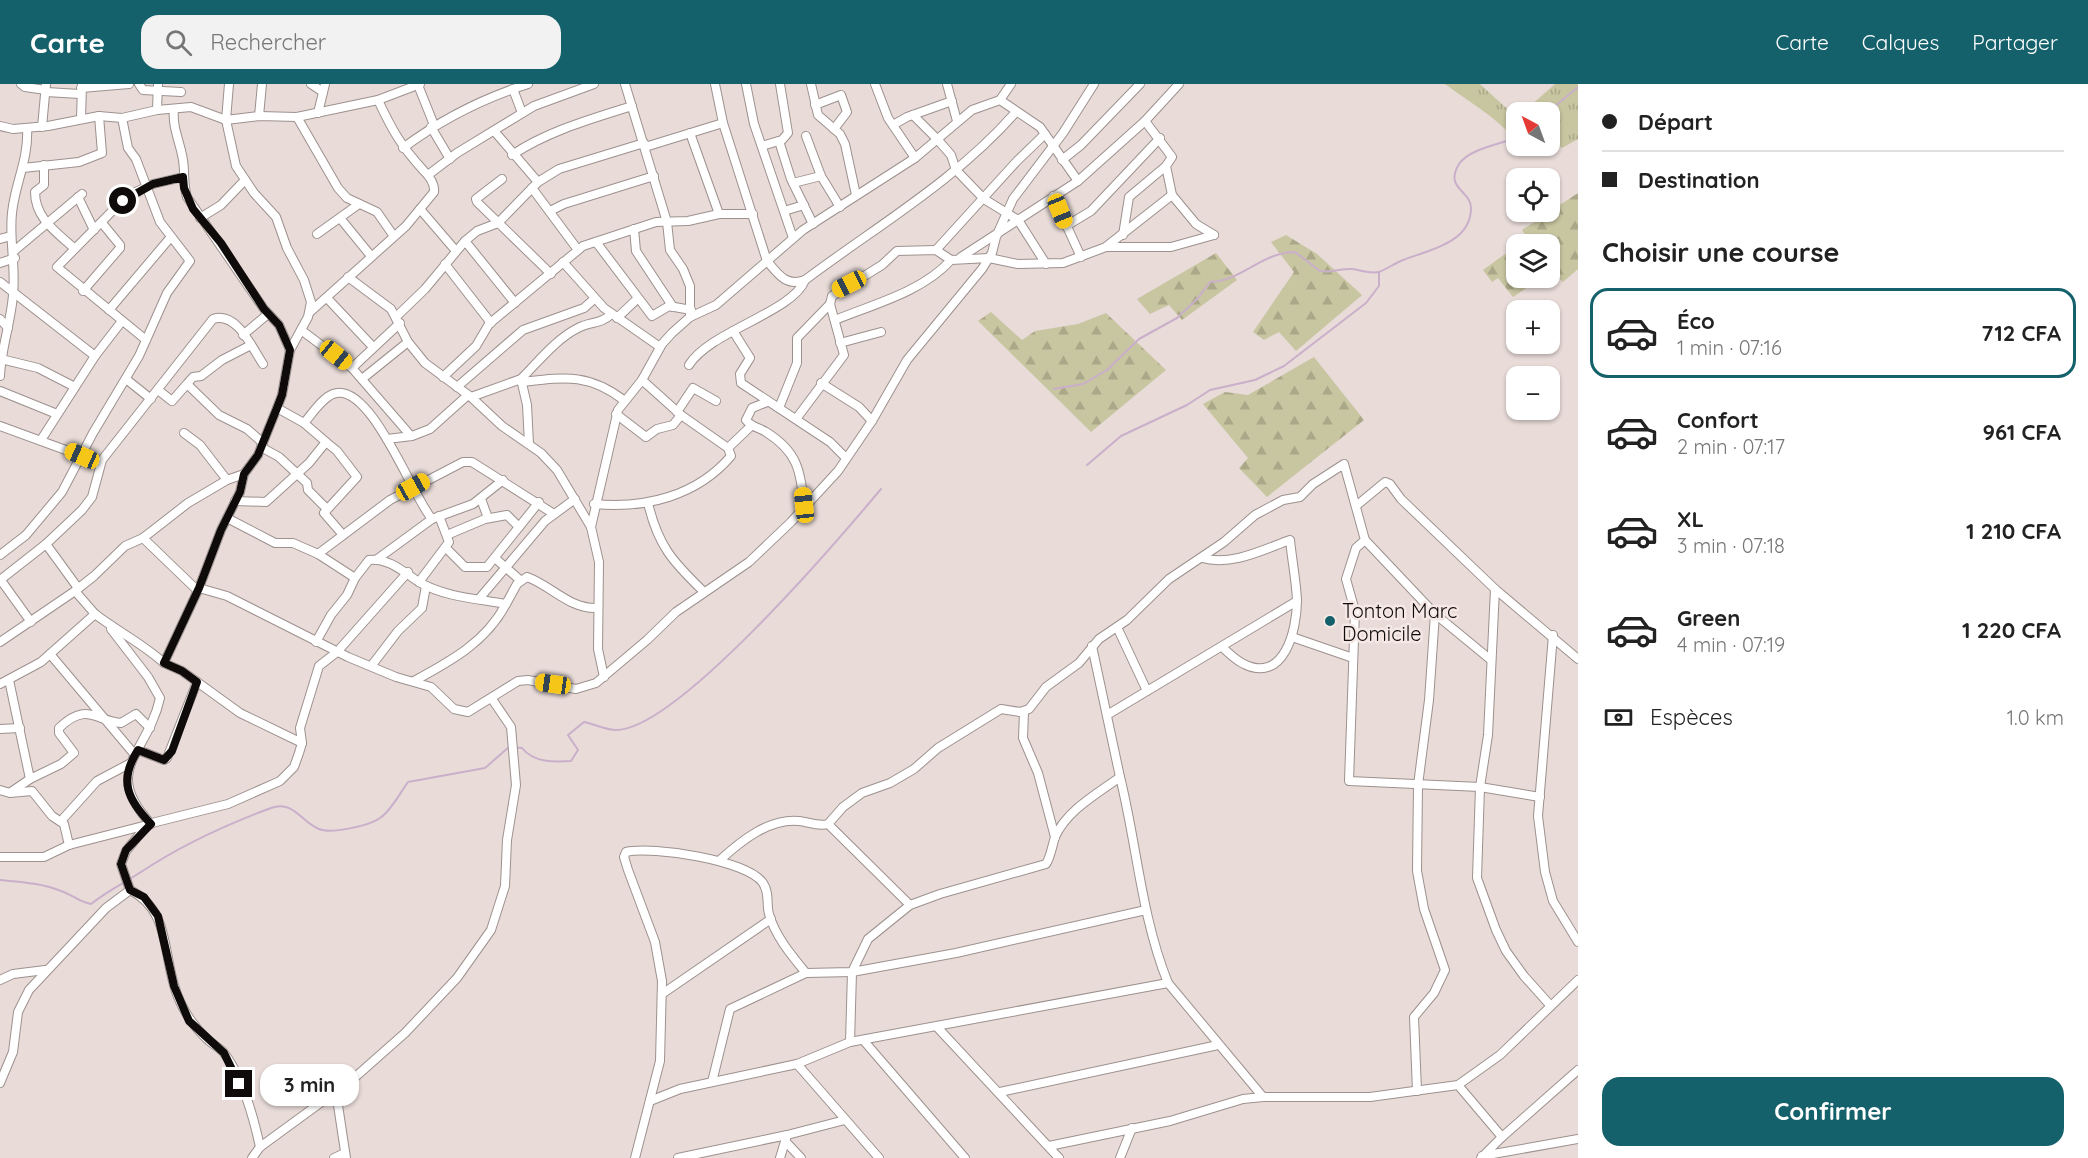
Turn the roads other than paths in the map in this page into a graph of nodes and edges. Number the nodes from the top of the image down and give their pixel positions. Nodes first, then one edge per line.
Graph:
1 (21, 84) edge
2 (129, 84) edge
3 (139, 84) edge
4 (229, 84) edge
5 (262, 84) edge
6 (311, 84) edge
7 (419, 84) edge
8 (528, 84) edge
9 (594, 84) edge
10 (625, 84) edge
11 (715, 84) edge
12 (746, 84) edge
13 (780, 84) edge
14 (811, 84) edge
15 (875, 84) edge
16 (946, 84) edge
17 (1011, 84) edge
18 (1094, 84) edge
19 (1140, 84) edge
20 (1179, 84) edge
21 (406, 86) edge
22 (157, 87) edge
23 (324, 88) edge
24 (46, 89) edge
25 (81, 89) edge
26 (513, 89) junction
27 (181, 92) dead end
28 (378, 100) junction
29 (1000, 100) junction
30 (952, 101) junction
31 (815, 105) junction
32 (632, 106) junction
33 (174, 109) junction
34 (157, 110) junction
35 (318, 113) junction
36 (522, 113) junction
37 (1015, 113) junction
38 (913, 115) junction
39 (99, 116) junction
40 (259, 116) junction
41 (297, 117) junction
42 (122, 118) junction
43 (81, 119) junction
44 (226, 120) junction
45 (957, 121) junction
46 (1145, 121) junction
47 (723, 123) junction
48 (893, 125) junction
49 (433, 126) junction
50 (4, 127) edge
51 (42, 127) junction
52 (27, 128) junction
53 (834, 129) junction
54 (495, 132) junction
55 (690, 133) junction
56 (1045, 134) junction
57 (0, 135) edge
58 (806, 136) dead end
59 (938, 138) junction
60 (1160, 138) junction
61 (779, 141) junction
62 (644, 145) junction
63 (762, 146) junction
64 (403, 148) junction
65 (1052, 148) junction
66 (512, 155) junction
67 (915, 158) junction
68 (450, 159) junction
69 (1062, 160) junction
70 (44, 165) junction
71 (1166, 166) junction
72 (23, 168) junction
73 (956, 170) junction
74 (428, 175) junction
75 (654, 176) junction
76 (821, 176) junction
77 (183, 177) junction
78 (502, 179) dead end
79 (244, 180) junction
80 (1078, 181) junction
81 (793, 183) junction
82 (535, 185) junction
83 (148, 187) junction
84 (856, 195) junction
85 (1172, 195) junction
86 (1053, 196) junction
87 (984, 199) junction
88 (359, 204) junction
89 (804, 205) junction
90 (840, 207) junction
91 (420, 209) junction
92 (550, 211) junction
93 (784, 211) junction
94 (719, 214) junction
95 (753, 214) junction
96 (1006, 214) junction
97 (200, 218) junction
98 (340, 218) junction
99 (1018, 220) junction
100 (667, 222) junction
101 (102, 223) junction
102 (498, 223) junction
103 (48, 224) junction
104 (813, 224) junction
105 (1066, 226) junction
106 (634, 229) junction
107 (94, 230) junction
108 (316, 234) dead end
109 (1123, 235) junction
110 (11, 236) junction
111 (393, 236) junction
112 (996, 237) junction
113 (170, 238) junction
114 (793, 238) junction
115 (0, 239) edge
116 (465, 241) junction
117 (596, 242) junction
118 (1106, 247) junction
119 (74, 248) junction
120 (578, 250) junction
121 (936, 250) junction
122 (456, 251) junction
123 (14, 254) junction
124 (371, 256) junction
125 (1081, 257) junction
126 (989, 258) junction
127 (954, 260) junction
128 (767, 261) junction
129 (563, 262) junction
130 (0, 263) edge
131 (445, 264) junction
132 (1046, 264) junction
133 (551, 274) junction
134 (348, 277) junction
135 (805, 279) junction
136 (0, 282) edge
137 (83, 291) junction
138 (13, 295) junction
139 (327, 298) junction
140 (594, 298) junction
141 (637, 299) junction
142 (515, 303) junction
143 (830, 304) junction
144 (673, 307) junction
145 (109, 310) junction
146 (310, 312) junction
147 (268, 314) junction
148 (690, 314) junction
149 (614, 316) junction
150 (0, 319) edge
151 (398, 319) junction
152 (835, 320) junction
153 (122, 321) junction
154 (491, 323) junction
155 (8, 328) junction
156 (301, 330) junction
157 (733, 331) junction
158 (881, 332) dead end
159 (243, 335) junction
160 (146, 340) junction
161 (408, 342) junction
162 (840, 343) junction
163 (250, 345) junction
164 (373, 346) junction
165 (660, 347) junction
166 (290, 350) junction
167 (95, 356) junction
168 (1, 362) edge
169 (263, 364) dead end
170 (689, 365) dead end
171 (352, 368) junction
172 (0, 376) edge
173 (443, 377) junction
174 (362, 378) junction
175 (126, 380) junction
176 (522, 380) junction
177 (642, 380) junction
178 (820, 383) junction
179 (187, 384) junction
180 (75, 387) junction
181 (457, 387) junction
182 (158, 390) junction
183 (0, 391) edge
184 (470, 396) junction
185 (151, 399) junction
186 (716, 401) dead end
187 (625, 402) junction
188 (767, 402) junction
189 (277, 408) junction
190 (779, 408) junction
191 (57, 414) junction
192 (616, 414) junction
193 (679, 414) junction
194 (796, 419) junction
195 (872, 421) junction
196 (304, 423) junction
197 (0, 426) edge
198 (751, 426) junction
199 (183, 434) dead end
200 (411, 436) junction
201 (387, 439) junction
202 (41, 440) junction
203 (326, 442) junction
204 (529, 444) junction
205 (262, 445) junction
206 (728, 448) junction
207 (82, 456) junction
208 (846, 458) junction
209 (296, 473) junction
210 (244, 474) junction
211 (227, 480) junction
212 (503, 480) junction
213 (413, 487) junction
214 (481, 499) junction
215 (575, 499) junction
216 (235, 501) junction
217 (539, 502) junction
218 (648, 502) junction
219 (594, 504) junction
220 (804, 505) junction
221 (1356, 506) junction
222 (326, 508) junction
223 (554, 513) junction
224 (435, 517) junction
225 (227, 518) junction
226 (488, 519) junction
227 (519, 527) junction
228 (591, 527) junction
229 (344, 535) junction
230 (447, 535) junction
231 (143, 538) junction
232 (1365, 540) junction
233 (46, 544) junction
234 (446, 548) junction
235 (318, 554) junction
236 (0, 555) edge
237 (1202, 558) junction
238 (495, 559) junction
239 (376, 560) junction
240 (508, 568) junction
241 (408, 572) junction
242 (355, 578) junction
243 (0, 579) edge
244 (520, 580) junction
245 (423, 584) junction
246 (1496, 588) junction
247 (76, 589) junction
248 (198, 589) junction
249 (704, 592) junction
250 (480, 599) junction
251 (1297, 601) junction
252 (506, 604) junction
253 (597, 608) junction
254 (95, 614) junction
255 (1435, 614) junction
256 (31, 622) junction
257 (109, 626) junction
258 (1117, 627) junction
259 (1553, 635) junction
260 (1292, 637) junction
261 (0, 642) edge
262 (316, 642) junction
263 (1092, 646) junction
264 (1222, 646) junction
265 (337, 651) junction
266 (50, 654) junction
267 (1353, 658) junction
268 (1578, 659) edge
269 (1491, 660) junction
270 (164, 663) junction
271 (372, 665) junction
272 (604, 677) junction
273 (9, 680) junction
274 (414, 681) junction
275 (197, 682) junction
276 (0, 684) edge
277 (1148, 691) junction
278 (492, 699) junction
279 (1024, 712) junction
280 (1107, 715) junction
281 (104, 717) junction
282 (20, 728) junction
283 (150, 728) junction
284 (0, 729) edge
285 (302, 743) junction
286 (136, 753) junction
287 (129, 764) junction
288 (1120, 777) junction
289 (30, 779) junction
290 (1418, 785) junction
291 (1480, 787) junction
292 (0, 790) edge
293 (10, 793) junction
294 (1540, 797) junction
295 (61, 821) junction
296 (150, 824) junction
297 (828, 824) junction
298 (1055, 837) junction
299 (69, 845) junction
300 (0, 856) edge
301 (720, 860) junction
302 (130, 890) junction
303 (910, 905) junction
304 (1146, 910) junction
305 (771, 919) junction
306 (1578, 942) edge
307 (45, 970) junction
308 (852, 972) junction
309 (806, 973) junction
310 (0, 980) edge
311 (1578, 980) edge
312 (1168, 982) junction
313 (662, 994) junction
314 (1550, 1005) junction
315 (937, 1027) junction
316 (864, 1041) junction
317 (850, 1042) junction
318 (1218, 1045) junction
319 (797, 1064) junction
320 (1578, 1070) edge
321 (712, 1082) junction
322 (0, 1083) edge
323 (1458, 1085) junction
324 (1417, 1091) junction
325 (336, 1092) junction
326 (999, 1092) junction
327 (1263, 1097) junction
328 (650, 1101) junction
329 (845, 1120) junction
330 (1132, 1128) junction
331 (1502, 1137) junction
332 (787, 1139) junction
333 (1578, 1139) edge
334 (1049, 1146) junction
335 (260, 1147) junction
336 (346, 1155) edge
337 (1482, 1157) edge
338 (252, 1158) edge
339 (334, 1158) edge
340 (635, 1158) edge
341 (678, 1158) edge
342 (780, 1158) edge
343 (801, 1158) edge
344 (879, 1158) edge
345 (965, 1158) edge
346 (1059, 1158) edge
347 (1120, 1158) edge

1 - 24 street
2 - 25 street
3 - 22 street
4 - 44 street
5 - 40 street
6 - 23 street
7 - 21 street
7 - 49 street
8 - 26 street
9 - 36 street
10 - 32 street
11 - 47 street
12 - 63 street
13 - 61 street
14 - 31 street
15 - 48 street
16 - 30 street
17 - 29 street
18 - 65 street
19 - 69 street
20 - 46 street
21 - 28 street
22 - 27 street
22 - 34 street
23 - 35 street
24 - 25 street
24 - 51 street
25 - 43 street
26 - 36 street
26 - 49 street
28 - 35 street
28 - 64 street
29 - 37 street
29 - 45 street
30 - 38 street
30 - 45 street
31 - 53 street
31 - 53 street
32 - 62 street
32 - 66 street
33 - 34 street
33 - 44 street
33 - 77 street
34 - 42 street
35 - 41 street
36 - 54 street
37 - 56 street
37 - 73 street
38 - 48 street
38 - 59 street
39 - 42 street
39 - 43 street
39 - 70 street
40 - 41 street
40 - 44 street
41 - 88 street
42 - 83 street
43 - 51 street
44 - 79 street
45 - 59 street
46 - 60 street
46 - 80 street
47 - 55 street
47 - 95 street
48 - 67 street
49 - 64 street
49 - 68 street
50 - 52 street
50 - 57 street
51 - 52 street
52 - 72 street
53 - 84 street
54 - 66 street
54 - 68 street
55 - 62 street
55 - 94 street
56 - 65 street
56 - 87 street
58 - 76 street
59 - 67 street
59 - 73 street
60 - 71 street
60 - 105 street
61 - 63 street
61 - 81 street
62 - 75 street
62 - 82 street
63 - 93 street
64 - 74 street
65 - 69 street
65 - 96 street
66 - 82 street
67 - 84 street
68 - 74 street
69 - 80 street
70 - 72 street
70 - 103 street
71 - 85 street
71 - 109 street
72 - 110 street
73 - 87 street
73 - 135 street
74 - 91 street
75 - 92 street
75 - 100 street
76 - 81 street
76 - 90 street
77 - 83 street
77 - 97 street
78 - 102 street
79 - 97 street
79 - 146 street
80 - 86 street
81 - 89 street
82 - 92 street
82 - 102 street
83 - 101 street
83 - 113 street
84 - 90 street
85 - 109 street
85 - 118 street
86 - 99 street
86 - 105 street
87 - 96 street
87 - 121 street
88 - 98 street
88 - 111 street
89 - 93 street
89 - 104 street
90 - 104 street
91 - 111 street
91 - 122 street
92 - 120 street
93 - 114 street
94 - 95 street
94 - 100 street
95 - 128 street
96 - 99 street
96 - 112 street
97 - 147 street
98 - 108 street
98 - 124 street
99 - 112 street
99 - 132 street
100 - 106 street
100 - 148 street
101 - 107 street
101 - 137 street
102 - 116 street
102 - 133 street
103 - 107 street
103 - 119 street
103 - 123 street
104 - 114 street
105 - 125 street
106 - 117 street
106 - 144 street
107 - 119 street
109 - 118 street
110 - 115 street
110 - 123 street
111 - 124 street
112 - 126 street
112 - 127 street
113 - 145 street
113 - 160 street
114 - 128 street
116 - 122 street
116 - 142 street
117 - 120 street
117 - 141 street
118 - 125 street
119 - 137 street
120 - 129 street
121 - 127 street
121 - 143 street
122 - 131 street
123 - 130 street
123 - 138 street
124 - 134 street
125 - 132 street
126 - 127 street
126 - 132 street
126 - 195 street
127 - 152 street
128 - 135 street
128 - 148 street
129 - 133 street
129 - 140 street
131 - 151 street
131 - 154 street
133 - 142 street
134 - 139 street
134 - 151 street
135 - 157 street
136 - 138 street
137 - 145 street
138 - 155 street
138 - 167 street
139 - 146 street
139 - 164 street
140 - 149 street
140 - 181 street
141 - 144 street
141 - 149 street
142 - 154 street
143 - 152 street
143 - 190 street
144 - 148 street
145 - 153 street
146 - 156 street
147 - 159 street
147 - 166 street
148 - 165 street
149 - 165 street
149 - 176 street
150 - 155 street
151 - 161 street
151 - 164 street
152 - 162 street
153 - 160 street
153 - 167 street
154 - 173 street
155 - 168 street
156 - 166 street
156 - 171 street
157 - 170 street
157 - 188 street
158 - 162 street
159 - 163 street
159 - 182 street
160 - 175 street
161 - 173 street
161 - 174 street
162 - 178 street
163 - 169 street
163 - 179 street
164 - 171 street
165 - 177 street
166 - 189 street
167 - 180 street
168 - 172 street
168 - 180 street
171 - 174 street
173 - 181 street
174 - 200 street
175 - 185 street
175 - 207 street
176 - 184 street
176 - 187 street
176 - 204 street
177 - 187 street
177 - 193 street
178 - 194 street
178 - 195 street
179 - 182 street
179 - 205 street
180 - 191 street
181 - 184 street
182 - 185 street
183 - 191 street
184 - 200 street
184 - 204 street
185 - 233 street
186 - 193 street
187 - 192 street
188 - 190 street
188 - 198 street
189 - 196 street
189 - 205 street
190 - 194 street
191 - 202 street
192 - 193 street
192 - 219 street
193 - 206 street
194 - 208 street
195 - 208 street
196 - 201 street
196 - 203 street
197 - 202 street
198 - 206 street
198 - 220 street
199 - 211 street
200 - 201 street
201 - 213 street
202 - 207 street
203 - 209 street
203 - 222 street
204 - 215 street
205 - 209 street
205 - 210 street
206 - 218 street
207 - 236 street
208 - 220 street
209 - 216 street
209 - 222 street
210 - 211 street
210 - 216 street
211 - 231 street
212 - 213 street
212 - 214 street
212 - 217 street
213 - 224 street
213 - 229 street
214 - 224 street
214 - 226 street
215 - 223 street
215 - 228 street
216 - 225 street
217 - 223 street
217 - 227 street
218 - 219 street
218 - 249 street
219 - 228 street
220 - 249 street
221 - 232 street
221 - 237 street
221 - 246 street
222 - 229 street
223 - 240 street
224 - 230 street
224 - 239 street
225 - 235 street
225 - 248 street
226 - 227 street
226 - 230 street
227 - 238 street
228 - 253 street
229 - 235 street
230 - 234 street
231 - 247 street
231 - 248 street
232 - 255 street
232 - 267 street
233 - 243 street
233 - 247 street
234 - 238 street
234 - 245 street
235 - 242 street
237 - 251 street
237 - 258 street
238 - 240 street
239 - 241 street
239 - 242 street
240 - 244 street
240 - 250 street
241 - 245 street
241 - 265 street
242 - 262 street
243 - 256 street
244 - 252 street
244 - 253 street
245 - 250 street
245 - 271 street
246 - 259 street
246 - 269 street
247 - 254 street
247 - 256 street
248 - 262 street
248 - 270 street
249 - 272 street
250 - 252 street
251 - 260 street
251 - 264 street
252 - 274 street
253 - 272 street
254 - 257 street
254 - 266 street
255 - 269 street
255 - 290 street
256 - 261 street
257 - 270 street
257 - 283 street
258 - 263 street
258 - 277 street
259 - 268 street
259 - 294 street
260 - 264 street
260 - 267 street
262 - 265 street
263 - 279 street
263 - 280 street
264 - 277 street
265 - 271 street
265 - 285 street
266 - 273 street
266 - 281 street
267 - 290 street
269 - 291 street
270 - 275 street
271 - 274 street
272 - 278 street
273 - 276 street
273 - 282 street
274 - 278 street
275 - 285 street
275 - 286 street
277 - 280 street
278 - 325 street
279 - 297 street
279 - 298 street
280 - 288 street
281 - 283 street
281 - 286 street
281 - 289 street
282 - 284 street
282 - 289 street
283 - 286 street
285 - 296 street
286 - 287 street
287 - 295 street
287 - 296 street
288 - 298 street
288 - 304 street
289 - 293 street
290 - 291 street
290 - 324 street
291 - 294 street
291 - 314 street
292 - 293 street
293 - 295 street
294 - 306 street
295 - 299 street
296 - 299 street
296 - 302 street
297 - 301 street
297 - 303 street
298 - 303 street
299 - 300 street
301 - 305 street
301 - 313 street
302 - 307 street
302 - 335 street
303 - 308 street
304 - 308 street
304 - 312 street
305 - 309 street
305 - 313 street
307 - 310 street
307 - 322 street
308 - 309 street
308 - 317 street
309 - 321 street
311 - 314 street
312 - 315 street
312 - 318 street
313 - 328 street
314 - 323 street
315 - 316 street
315 - 326 street
316 - 317 street
316 - 345 street
317 - 319 street
318 - 326 street
318 - 327 street
319 - 321 street
319 - 329 street
320 - 331 street
321 - 328 street
323 - 324 street
323 - 331 street
324 - 327 street
325 - 335 street
325 - 336 street
326 - 334 street
327 - 330 street
328 - 340 street
329 - 332 street
329 - 344 street
330 - 334 street
330 - 347 street
331 - 337 street
332 - 341 street
332 - 342 street
332 - 343 street
333 - 337 street
334 - 346 street
335 - 338 street
336 - 339 street

